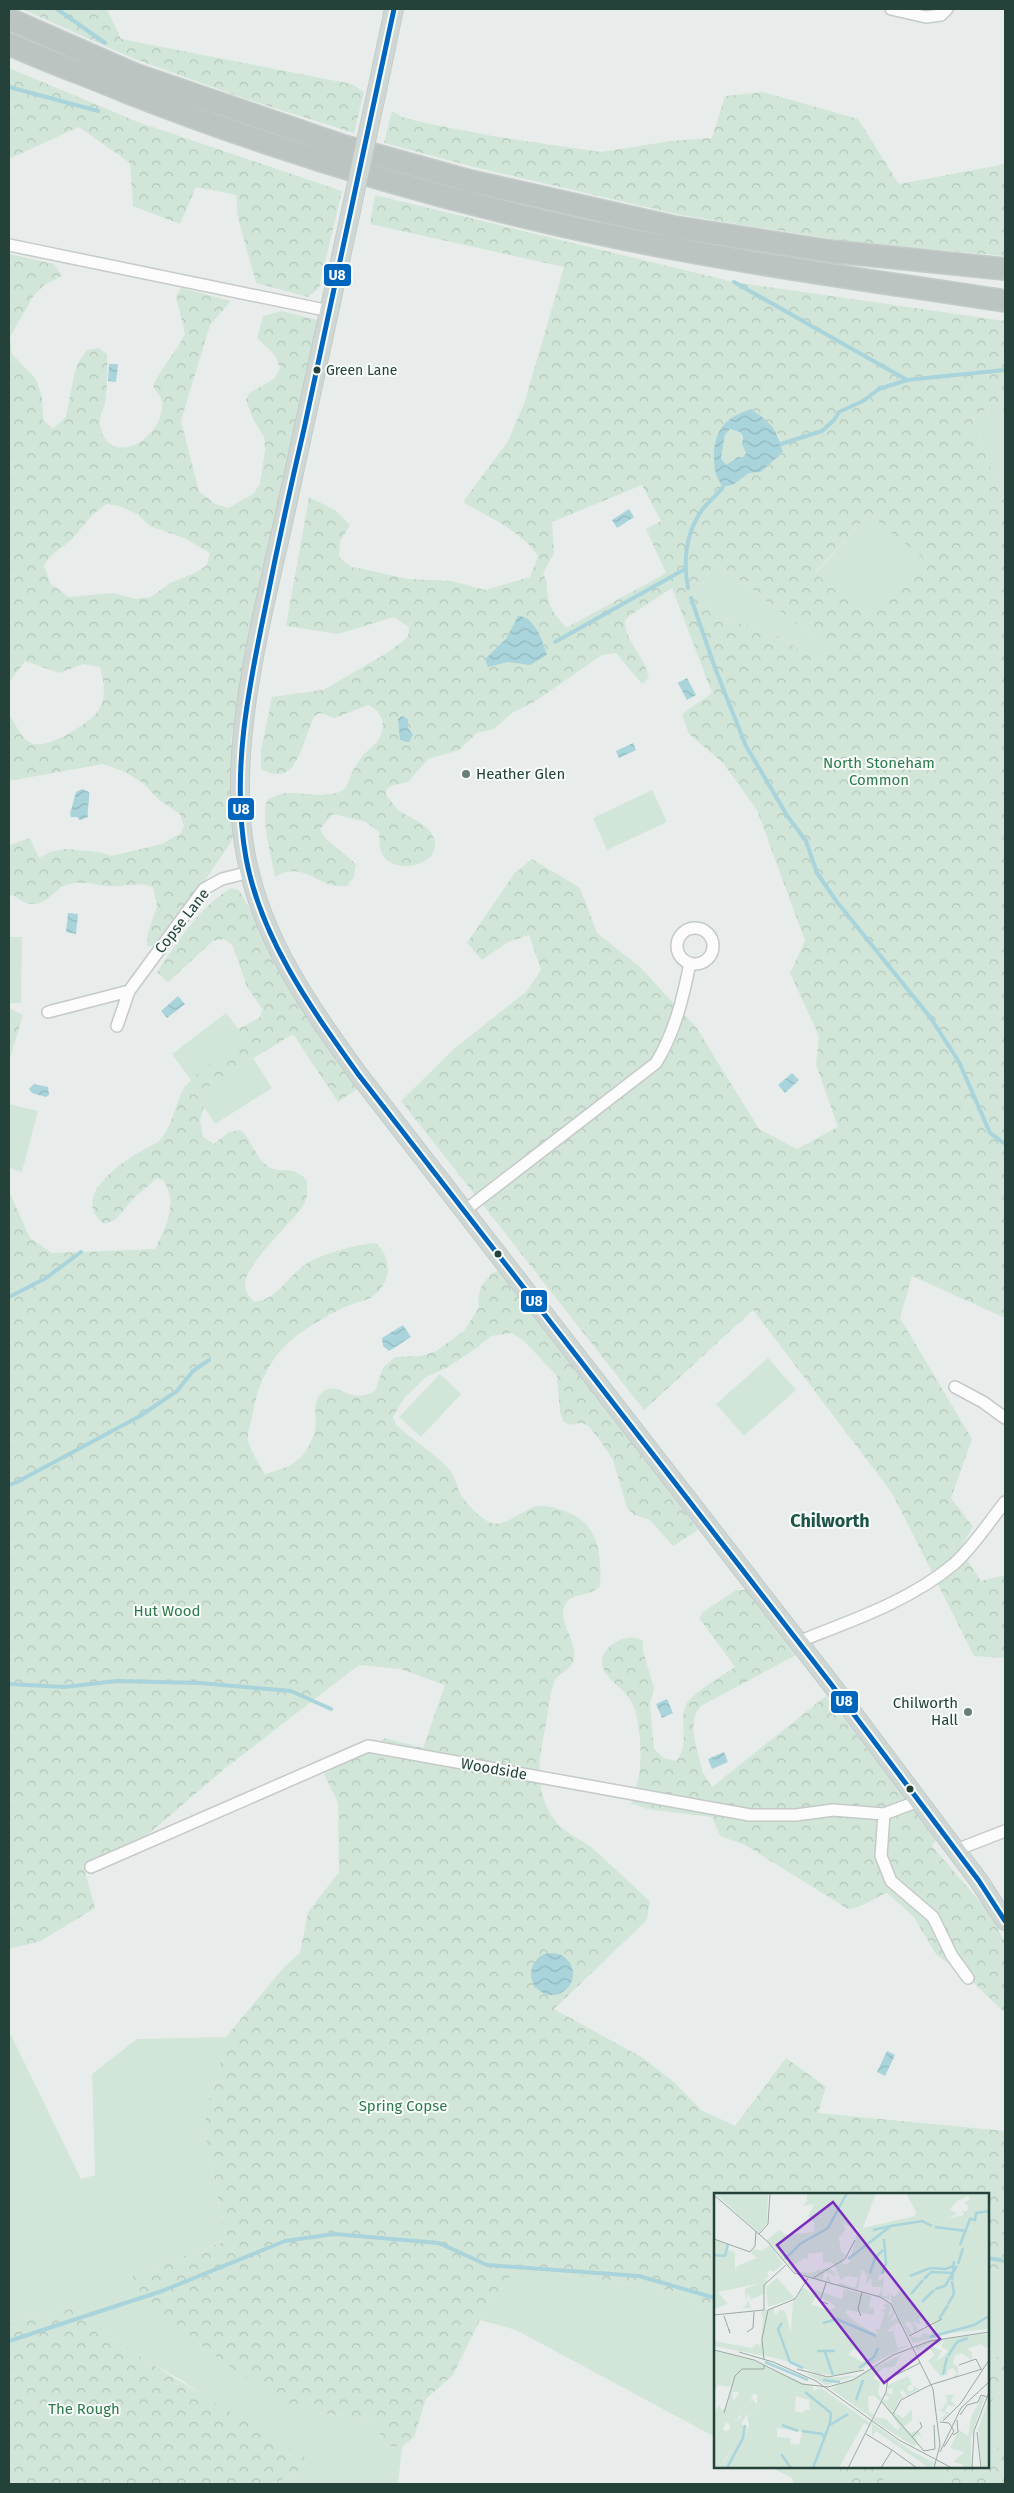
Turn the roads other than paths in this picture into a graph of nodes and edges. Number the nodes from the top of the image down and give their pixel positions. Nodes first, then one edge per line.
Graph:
1 (394, 9) edge
2 (891, 9) edge
3 (947, 9) edge
4 (9, 19) edge
5 (9, 44) edge
6 (9, 245) edge
7 (1005, 270) edge
8 (1005, 301) edge
9 (330, 311) junction
10 (250, 872) junction
11 (690, 963) dead end
12 (129, 991) junction
13 (48, 1012) dead end
14 (117, 1026) dead end
15 (464, 1211) junction
16 (954, 1387) dead end
17 (1005, 1418) edge
18 (1005, 1502) edge
19 (796, 1640) junction
20 (919, 1801) junction
21 (884, 1814) junction
22 (1005, 1831) edge
23 (956, 1850) junction
24 (91, 1867) dead end
25 (1005, 1921) edge
26 (968, 1978) dead end

1 - 9 main road, bridge
2 - 3 street
4 - 7 highway
5 - 8 highway
6 - 9 street
9 - 10 main road
10 - 12 street, Copse Lane
10 - 15 main road
11 - 15 street
12 - 13 street
12 - 14 street, Copse Lane
15 - 19 main road
16 - 17 street
18 - 19 street
19 - 20 main road
20 - 21 street, Woodside
20 - 23 main road
21 - 24 street, Woodside
21 - 26 street
22 - 23 street
23 - 25 main road

